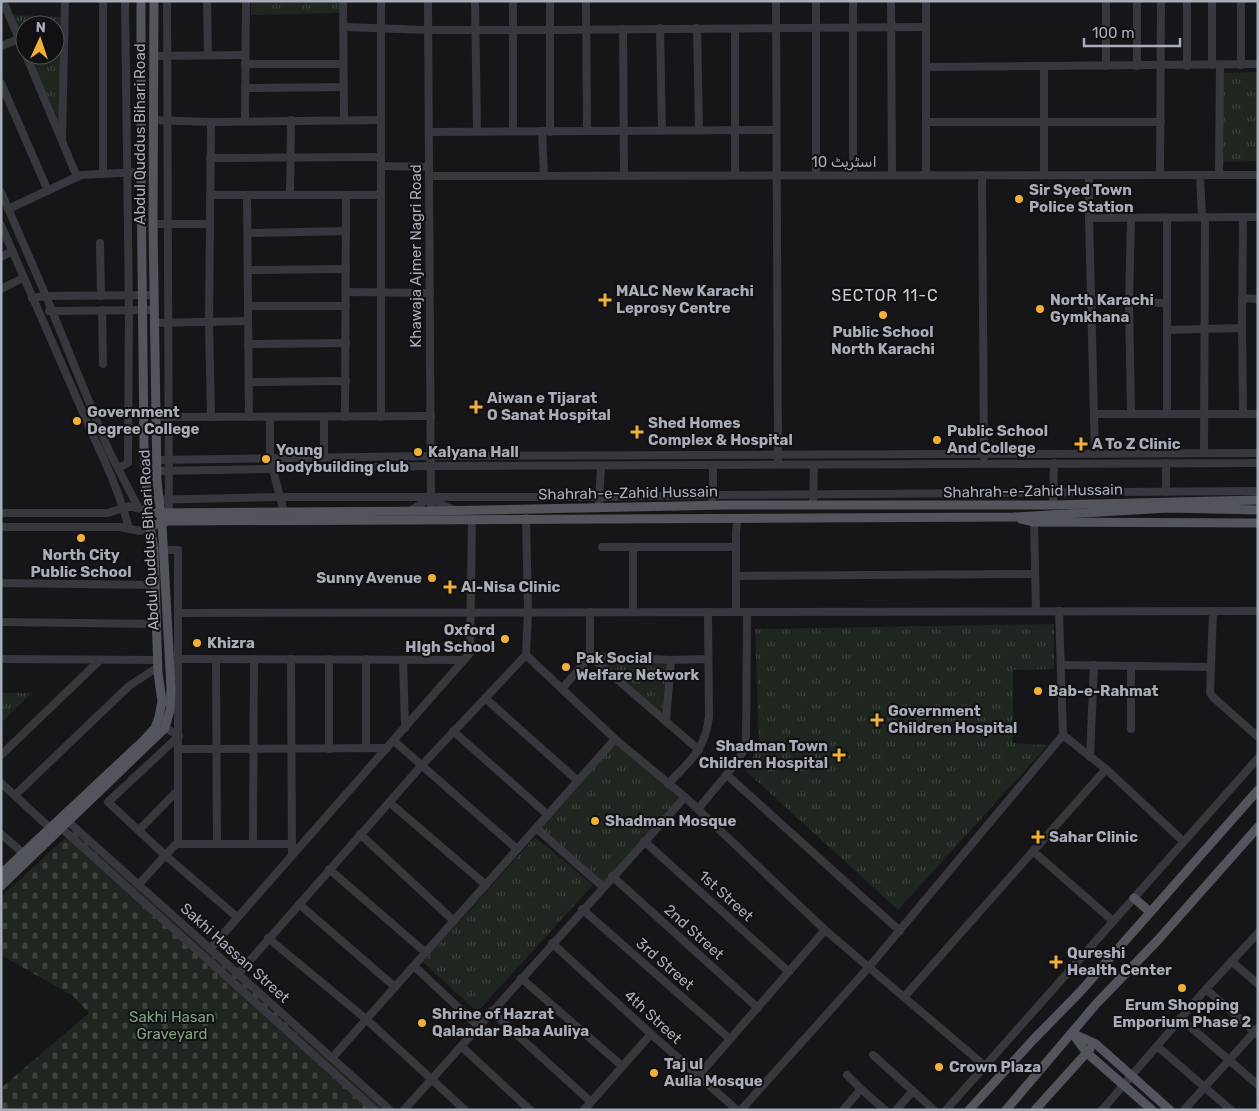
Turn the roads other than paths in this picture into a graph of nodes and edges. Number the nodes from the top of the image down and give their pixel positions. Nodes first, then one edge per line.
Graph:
1 (2, 1) edge
2 (65, 1) edge
3 (104, 1) edge
4 (125, 1) edge
5 (141, 1) edge
6 (154, 1) edge
7 (166, 1) edge
8 (208, 1) edge
9 (246, 1) edge
10 (343, 1) edge
11 (381, 1) edge
12 (428, 1) edge
13 (475, 1) edge
14 (513, 1) edge
15 (550, 1) edge
16 (586, 1) edge
17 (776, 1) edge
18 (816, 1) edge
19 (853, 1) edge
20 (891, 1) edge
21 (926, 1) edge
22 (1106, 1) edge
23 (1137, 1) edge
24 (1162, 1) edge
25 (1187, 1) edge
26 (1212, 1) edge
27 (1241, 1) edge
28 (343, 27) junction
29 (926, 27) junction
30 (381, 28) junction
31 (660, 28) junction
32 (697, 28) junction
33 (735, 28) junction
34 (816, 28) junction
35 (853, 28) junction
36 (891, 28) junction
37 (475, 29) junction
38 (513, 29) junction
39 (586, 29) junction
40 (623, 29) junction
41 (776, 29) junction
42 (15, 30) edge
43 (428, 30) junction
44 (551, 30) junction
45 (15, 41) edge
46 (1, 46) edge
47 (208, 55) junction
48 (246, 55) junction
49 (154, 56) junction
50 (166, 56) junction
51 (245, 64) junction
52 (343, 64) junction
53 (1258, 64) edge
54 (31, 65) edge
55 (1216, 65) junction
56 (1240, 65) junction
57 (1044, 66) junction
58 (1106, 66) junction
59 (1137, 66) junction
60 (1161, 66) junction
61 (1187, 66) junction
62 (926, 67) junction
63 (1, 83) edge
64 (343, 87) junction
65 (245, 88) junction
66 (344, 119) junction
67 (154, 120) junction
68 (245, 120) junction
69 (291, 120) junction
70 (381, 120) junction
71 (168, 121) junction
72 (211, 122) junction
73 (926, 122) junction
74 (1044, 122) junction
75 (1161, 122) junction
76 (624, 130) junction
77 (662, 130) junction
78 (699, 130) junction
79 (735, 130) junction
80 (776, 130) junction
81 (476, 131) junction
82 (513, 131) junction
83 (546, 131) junction
84 (587, 131) junction
85 (429, 132) junction
86 (62, 140) junction
87 (291, 156) junction
88 (381, 157) junction
89 (210, 158) junction
90 (381, 166) junction
91 (429, 167) junction
92 (141, 172) junction
93 (126, 173) junction
94 (103, 174) junction
95 (735, 175) junction
96 (776, 175) junction
97 (816, 175) junction
98 (853, 175) junction
99 (892, 175) junction
100 (926, 175) junction
101 (982, 175) junction
102 (1044, 175) junction
103 (1089, 175) junction
104 (1160, 175) junction
105 (1200, 175) junction
106 (1219, 175) junction
107 (1258, 175) edge
108 (430, 176) junction
109 (544, 176) junction
110 (624, 176) junction
111 (77, 177) junction
112 (48, 191) junction
113 (1, 192) edge
114 (210, 194) junction
115 (247, 195) junction
116 (290, 195) junction
117 (346, 195) junction
118 (381, 195) junction
119 (8, 209) junction
120 (1204, 217) junction
121 (1244, 217) junction
122 (1258, 217) edge
123 (1089, 218) junction
124 (1131, 218) junction
125 (1167, 218) junction
126 (154, 224) junction
127 (167, 224) junction
128 (210, 224) junction
129 (1, 225) edge
130 (346, 232) junction
131 (248, 233) junction
132 (100, 243) dead end
133 (12, 251) junction
134 (1, 257) edge
135 (346, 269) junction
136 (248, 270) junction
137 (24, 278) junction
138 (1, 289) edge
139 (346, 292) junction
140 (381, 293) junction
141 (430, 293) junction
142 (128, 295) junction
143 (142, 295) junction
144 (154, 295) junction
145 (46, 296) junction
146 (101, 296) junction
147 (32, 298) junction
148 (1242, 298) junction
149 (1258, 299) edge
150 (1092, 301) junction
151 (1129, 302) junction
152 (1167, 303) junction
153 (248, 306) junction
154 (346, 306) junction
155 (52, 310) junction
156 (102, 310) junction
157 (128, 310) junction
158 (142, 310) junction
159 (154, 310) junction
160 (40, 312) junction
161 (248, 321) junction
162 (210, 322) junction
163 (154, 323) junction
164 (168, 323) junction
165 (1242, 328) junction
166 (1205, 329) junction
167 (1167, 330) junction
168 (346, 343) junction
169 (248, 344) junction
170 (103, 364) dead end
171 (346, 381) junction
172 (249, 382) junction
173 (1095, 414) junction
174 (1131, 414) junction
175 (1167, 414) junction
176 (1205, 414) junction
177 (1243, 414) junction
178 (1258, 414) edge
179 (156, 416) junction
180 (168, 416) junction
181 (211, 416) junction
182 (431, 416) junction
183 (249, 417) junction
184 (270, 417) junction
185 (324, 417) junction
186 (345, 417) junction
187 (382, 417) junction
188 (1258, 452) edge
189 (1204, 453) junction
190 (984, 454) junction
191 (1096, 454) junction
192 (778, 455) junction
193 (431, 456) junction
194 (324, 458) junction
195 (270, 459) junction
196 (157, 460) junction
197 (169, 460) junction
198 (1054, 463) junction
199 (1258, 463) edge
200 (984, 464) junction
201 (1166, 464) junction
202 (713, 465) junction
203 (432, 466) junction
204 (601, 466) junction
205 (778, 466) junction
206 (814, 466) junction
207 (118, 468) junction
208 (272, 469) junction
209 (157, 471) junction
210 (169, 471) junction
211 (1258, 491) edge
212 (1166, 492) junction
213 (1053, 493) junction
214 (714, 494) junction
215 (813, 494) junction
216 (281, 496) junction
217 (431, 497) junction
218 (164, 499) junction
219 (147, 500) junction
220 (1258, 500) edge
221 (599, 502) junction
222 (710, 505) junction
223 (726, 505) junction
224 (813, 505) junction
225 (1053, 505) junction
226 (138, 507) junction
227 (124, 508) junction
228 (1258, 510) edge
229 (455, 511) junction
230 (284, 512) junction
231 (410, 512) junction
232 (431, 512) junction
233 (1, 513) edge
234 (148, 513) junction
235 (1014, 517) junction
236 (165, 518) junction
237 (485, 518) junction
238 (526, 518) junction
239 (726, 518) junction
240 (737, 518) junction
241 (396, 519) junction
242 (472, 519) junction
243 (1034, 522) junction
244 (1258, 523) edge
245 (150, 526) junction
246 (1, 527) edge
247 (128, 529) junction
248 (736, 546) junction
249 (602, 547) dead end
250 (634, 547) junction
251 (163, 550) junction
252 (1035, 574) junction
253 (736, 576) junction
254 (1, 583) edge
255 (156, 585) junction
256 (1036, 611) junction
257 (1059, 611) junction
258 (1213, 611) junction
259 (1258, 611) edge
260 (472, 612) junction
261 (528, 612) junction
262 (590, 612) junction
263 (633, 612) junction
264 (708, 612) junction
265 (736, 612) junction
266 (747, 612) junction
267 (179, 613) junction
268 (1, 622) edge
269 (157, 624) junction
270 (526, 655) junction
271 (590, 656) junction
272 (179, 659) junction
273 (216, 659) junction
274 (254, 659) junction
275 (292, 659) junction
276 (329, 659) junction
277 (366, 659) junction
278 (708, 659) junction
279 (1, 660) edge
280 (100, 660) junction
281 (403, 660) junction
282 (464, 660) junction
283 (671, 660) junction
284 (158, 663) junction
285 (1061, 665) junction
286 (1094, 665) junction
287 (1131, 666) junction
288 (1211, 666) junction
289 (562, 689) junction
290 (485, 698) junction
291 (666, 721) junction
292 (161, 725) junction
293 (404, 728) junction
294 (1131, 729) dead end
295 (453, 731) junction
296 (1062, 735) junction
297 (178, 736) junction
298 (1258, 737) edge
299 (614, 738) junction
300 (394, 741) junction
301 (366, 748) junction
302 (387, 748) junction
303 (178, 749) junction
304 (217, 749) junction
305 (253, 749) junction
306 (292, 749) junction
307 (329, 749) junction
308 (699, 750) junction
309 (1, 755) edge
310 (1090, 757) junction
311 (1258, 758) edge
312 (422, 765) junction
313 (1106, 769) junction
314 (727, 775) junction
315 (578, 781) junction
316 (1, 783) edge
317 (668, 784) junction
318 (178, 790) junction
319 (1258, 790) edge
320 (15, 795) junction
321 (1258, 796) edge
322 (685, 797) junction
323 (389, 802) junction
324 (1244, 806) junction
325 (698, 809) junction
326 (548, 814) junction
327 (60, 824) junction
328 (1258, 827) edge
329 (536, 828) junction
330 (138, 830) junction
331 (1, 834) edge
332 (360, 834) junction
333 (644, 841) junction
334 (1183, 841) junction
335 (178, 844) junction
336 (217, 844) junction
337 (254, 844) junction
338 (292, 844) junction
339 (517, 849) junction
340 (1034, 852) junction
341 (23, 854) junction
342 (165, 855) junction
343 (292, 855) junction
344 (329, 869) junction
345 (1, 874) edge
346 (612, 876) junction
347 (138, 884) junction
348 (486, 885) junction
349 (1, 886) edge
350 (603, 887) junction
351 (1134, 898) junction
352 (299, 904) junction
353 (582, 909) junction
354 (1150, 912) junction
355 (238, 917) junction
356 (454, 921) junction
357 (1113, 922) junction
358 (1258, 928) edge
359 (826, 930) junction
360 (900, 931) junction
361 (1258, 933) edge
362 (268, 938) junction
363 (552, 943) junction
364 (210, 949) junction
365 (426, 953) junction
366 (1232, 961) junction
367 (414, 966) junction
368 (869, 967) junction
369 (789, 972) junction
370 (238, 974) junction
371 (521, 978) junction
372 (1258, 984) edge
373 (395, 987) junction
374 (1206, 989) junction
375 (904, 997) junction
376 (758, 1008) junction
377 (491, 1011) junction
378 (1180, 1018) junction
379 (366, 1019) junction
380 (478, 1026) junction
381 (1257, 1032) edge
382 (1072, 1033) junction
383 (651, 1034) junction
384 (730, 1039) junction
385 (1096, 1044) junction
386 (461, 1046) junction
387 (1157, 1046) junction
388 (1087, 1053) junction
389 (873, 1055) dead end
390 (332, 1058) junction
391 (1229, 1060) junction
392 (622, 1066) junction
393 (985, 1066) junction
394 (847, 1074) dead end
395 (698, 1076) junction
396 (1132, 1076) junction
397 (431, 1078) junction
398 (1124, 1085) junction
399 (1258, 1085) edge
400 (1205, 1088) junction
401 (861, 1089) junction
402 (913, 1091) junction
403 (591, 1102) junction
404 (375, 1110) edge
405 (390, 1110) edge
406 (404, 1110) edge
407 (465, 1110) edge
408 (530, 1110) edge
409 (584, 1110) edge
410 (738, 1110) edge
411 (741, 1110) edge
412 (843, 1110) edge
413 (885, 1110) edge
414 (896, 1110) edge
415 (934, 1110) edge
416 (946, 1110) edge
417 (969, 1110) edge
418 (1006, 1110) edge
419 (1035, 1110) edge
420 (1102, 1110) edge
421 (1152, 1110) edge
422 (1170, 1110) edge
423 (1184, 1110) edge
424 (1231, 1110) edge

1 - 42 street
2 - 86 street
3 - 94 street
4 - 93 street
5 - 92 main road, Abdul Quddus Bihari Road
6 - 49 main road, Abdul Quddus Bihari Road
7 - 50 street
8 - 47 street
9 - 48 street
10 - 28 street
11 - 30 street
12 - 43 street, Khawaja Ajmer Nagri Road
13 - 37 street
14 - 38 street
15 - 44 street
16 - 39 street
17 - 41 street
18 - 34 street
19 - 35 street
20 - 36 street
21 - 29 street
22 - 58 street
23 - 59 street
24 - 60 street
25 - 61 street
26 - 55 street
27 - 56 street
28 - 30 street
28 - 52 street
29 - 36 street
29 - 62 street
30 - 43 street
30 - 70 street
31 - 32 street
31 - 40 street
31 - 77 street
32 - 33 street
32 - 78 street
33 - 41 street
33 - 79 street
34 - 35 street
34 - 41 street
34 - 97 street
35 - 36 street
35 - 98 street
36 - 99 street
37 - 38 street
37 - 43 street
37 - 81 street
38 - 44 street
38 - 82 street
39 - 40 street
39 - 44 street
39 - 84 street
40 - 76 street
41 - 80 street
43 - 85 street, Khawaja Ajmer Nagri Road
44 - 83 street
45 - 46 street
47 - 48 street
47 - 50 street
48 - 51 street
49 - 50 street
49 - 67 main road, Abdul Quddus Bihari Road
50 - 71 street
51 - 52 street
51 - 65 street
52 - 64 street
53 - 56 street
54 - 86 street
55 - 56 street
55 - 61 street
55 - 106 street
57 - 58 street
57 - 62 street
57 - 74 street
58 - 59 street
59 - 60 street
60 - 61 street
60 - 75 street
62 - 73 street
63 - 112 street
64 - 65 street
64 - 66 street
65 - 68 street
66 - 69 street
66 - 70 street
67 - 71 street
67 - 126 main road, Abdul Quddus Bihari Road
68 - 69 street
68 - 72 street
69 - 87 street
70 - 88 street
71 - 72 street
71 - 127 street
72 - 89 street
73 - 74 street
73 - 100 street
74 - 75 street
74 - 102 street
75 - 104 street
76 - 77 street
76 - 84 street
76 - 110 street
77 - 78 street
78 - 79 street
79 - 80 street
79 - 95 street
80 - 96 street
81 - 82 street
81 - 85 street
82 - 83 street
83 - 84 street
83 - 109 street
85 - 91 street, Khawaja Ajmer Nagri Road
86 - 111 street
87 - 88 street
87 - 89 street
87 - 116 street
88 - 90 street
89 - 114 street
90 - 91 street
90 - 118 street
91 - 108 street, Khawaja Ajmer Nagri Road
92 - 93 street
92 - 143 main road, Abdul Quddus Bihari Road
93 - 94 street
93 - 142 street
94 - 111 street
95 - 96 street, اسٹریٹ 10
95 - 110 street, اسٹریٹ 10
96 - 97 street, اسٹریٹ 10
96 - 192 street
97 - 98 street, اسٹریٹ 10
98 - 99 street, اسٹریٹ 10
99 - 100 street, اسٹریٹ 10
100 - 101 street, اسٹریٹ 10
101 - 102 street, اسٹریٹ 10
101 - 190 street
102 - 103 street, اسٹریٹ 10
103 - 104 street, اسٹریٹ 10
103 - 123 street
104 - 105 street, اسٹریٹ 10
105 - 106 street, اسٹریٹ 10
105 - 120 street
106 - 107 street, اسٹریٹ 10
108 - 109 street, اسٹریٹ 10
108 - 141 street, Khawaja Ajmer Nagri Road
109 - 110 street, اسٹریٹ 10
111 - 112 street
112 - 119 street
113 - 119 street
114 - 115 street
114 - 128 street
115 - 116 street
115 - 131 street
116 - 117 street
117 - 118 street
117 - 130 street
118 - 140 street
119 - 145 street
120 - 121 street
120 - 125 street
120 - 166 street
121 - 122 street
121 - 148 street
123 - 124 street
123 - 150 street
124 - 125 street
124 - 151 street
125 - 152 street
126 - 127 street
126 - 144 main road, Abdul Quddus Bihari Road
127 - 128 street
127 - 164 street
128 - 162 street
129 - 133 street
130 - 131 street
130 - 135 street
131 - 136 street
132 - 146 street
133 - 134 street
133 - 137 street
135 - 136 street
135 - 139 street
136 - 153 street
137 - 138 street
137 - 147 street
139 - 140 street
139 - 154 street
140 - 141 street
140 - 187 street
141 - 182 street, Khawaja Ajmer Nagri Road
142 - 143 street
142 - 146 street
142 - 157 street
143 - 144 street
143 - 158 main road, Abdul Quddus Bihari Road
144 - 159 main road, Abdul Quddus Bihari Road
145 - 146 street
145 - 147 street
145 - 155 street
147 - 160 street
148 - 149 street
148 - 165 street
150 - 151 street
150 - 173 street
151 - 152 street
151 - 174 street
152 - 167 street
153 - 154 street
153 - 161 street
154 - 168 street
155 - 156 street
155 - 160 street
155 - 207 street
156 - 157 street
156 - 170 street
157 - 158 street
157 - 207 street
158 - 159 street
158 - 219 main road, Abdul Quddus Bihari Road
159 - 163 main road, Abdul Quddus Bihari Road
160 - 227 street
161 - 162 street
161 - 169 street
162 - 164 street
162 - 181 street
163 - 164 street
163 - 179 main road, Abdul Quddus Bihari Road
164 - 180 street
165 - 166 street
165 - 177 street
166 - 167 street
166 - 176 street
167 - 175 street
168 - 169 street
168 - 171 street
169 - 172 street
171 - 172 street
171 - 186 street
172 - 183 street
173 - 174 street
173 - 191 street
174 - 175 street
175 - 176 street
176 - 177 street
176 - 189 street
177 - 178 street
179 - 180 street
179 - 196 main road, Abdul Quddus Bihari Road
180 - 181 street
180 - 197 street
181 - 183 street
182 - 187 street
182 - 193 street, Khawaja Ajmer Nagri Road
183 - 184 street
184 - 185 street
184 - 195 street
185 - 186 street
185 - 194 street
186 - 187 street
188 - 189 street
189 - 191 street
190 - 191 street
190 - 192 street
190 - 200 street
192 - 193 street
192 - 205 street
193 - 194 street
193 - 203 street, Khawaja Ajmer Nagri Road
194 - 195 street
195 - 197 street
195 - 208 street
196 - 197 street
196 - 209 main road, Abdul Quddus Bihari Road
197 - 210 street
198 - 200 street
198 - 201 street
198 - 213 street
199 - 201 street
200 - 206 street
201 - 212 street
202 - 204 street
202 - 205 street
202 - 214 street
203 - 204 street
203 - 208 street
203 - 217 street, Khawaja Ajmer Nagri Road
204 - 221 street
205 - 206 street
206 - 215 street
207 - 226 street
208 - 210 street
208 - 216 street
209 - 210 street
209 - 218 main road, Abdul Quddus Bihari Road
210 - 218 street
211 - 212 street
212 - 213 street
213 - 215 street
213 - 225 street
214 - 215 street
214 - 221 street
214 - 222 street
215 - 224 street
216 - 217 street
216 - 218 street
216 - 230 street
217 - 221 street
217 - 229 street
217 - 231 street
217 - 232 street, Khawaja Ajmer Nagri Road
218 - 219 street
218 - 236 main road, Abdul Quddus Bihari Road
219 - 234 main road, Abdul Quddus Bihari Road
220 - 225 main road, Shahrah-e-Zahid Hussain
221 - 222 main road, Shahrah-e-Zahid Hussain
221 - 229 main road, Shahrah-e-Zahid Hussain
222 - 223 main road, Shahrah-e-Zahid Hussain
223 - 224 main road, Shahrah-e-Zahid Hussain
223 - 239 main road
224 - 225 main road, Shahrah-e-Zahid Hussain
226 - 227 street
226 - 234 street
227 - 233 street
227 - 247 street
228 - 235 main road
229 - 232 main road, Shahrah-e-Zahid Hussain
229 - 237 street
230 - 231 main road, Shahrah-e-Zahid Hussain
230 - 236 main road, Shahrah-e-Zahid Hussain
231 - 232 main road, Shahrah-e-Zahid Hussain
231 - 241 street
234 - 236 main road, Shahrah-e-Zahid Hussain
234 - 245 main road, Abdul Quddus Bihari Road
235 - 240 main road, Shahrah-e-Zahid Hussain
235 - 243 main road
236 - 241 main road, Shahrah-e-Zahid Hussain
236 - 245 main road, Shahrah-e-Zahid Hussain
236 - 251 main road, Abdul Quddus Bihari Road
237 - 238 main road, Shahrah-e-Zahid Hussain
237 - 242 main road, Shahrah-e-Zahid Hussain
238 - 239 main road, Shahrah-e-Zahid Hussain
238 - 261 street
239 - 240 main road, Shahrah-e-Zahid Hussain
240 - 248 street
241 - 242 main road, Shahrah-e-Zahid Hussain
242 - 260 street
243 - 244 main road
243 - 252 street
245 - 247 street, Shahrah-e-Zahid Hussain
245 - 255 main road, Abdul Quddus Bihari Road
246 - 247 street, Shahrah-e-Zahid Hussain
248 - 250 street
248 - 253 street
249 - 250 street
250 - 263 street
251 - 267 street
251 - 292 main road, Abdul Quddus Bihari Road
252 - 253 street
252 - 256 street
253 - 265 street
254 - 255 street
255 - 269 main road, Abdul Quddus Bihari Road
256 - 257 street
256 - 266 street
257 - 258 street
257 - 285 street
258 - 259 street
258 - 288 street
260 - 261 street
260 - 267 street
260 - 282 street
261 - 262 street
261 - 270 street
262 - 263 street
262 - 271 street
263 - 264 street
264 - 265 street
264 - 278 street
265 - 266 street
266 - 314 street
267 - 272 street
268 - 269 street
269 - 284 main road, Abdul Quddus Bihari Road
270 - 289 street
270 - 290 street
271 - 283 street
271 - 289 street
271 - 291 street
272 - 273 street
272 - 297 street
273 - 274 street
273 - 304 street
274 - 275 street
274 - 305 street
275 - 276 street
275 - 306 street
276 - 277 street
276 - 307 street
277 - 281 street
277 - 301 street
278 - 283 street
278 - 308 street
279 - 280 street
280 - 284 street
280 - 309 street
281 - 282 street
281 - 293 street
282 - 293 street
283 - 291 street
284 - 292 main road, Abdul Quddus Bihari Road
284 - 320 street
285 - 286 street
285 - 296 street
286 - 287 street
286 - 310 street
287 - 288 street
287 - 294 street
288 - 298 street
289 - 299 street
290 - 295 street
290 - 315 street
291 - 308 street
292 - 297 street
292 - 327 main road
293 - 300 street
295 - 312 street
295 - 326 street
296 - 310 street
296 - 360 street
297 - 303 street
297 - 330 street
299 - 315 street
299 - 317 street
300 - 302 street
300 - 312 street
301 - 302 street
301 - 307 street
302 - 343 street
303 - 304 street
303 - 318 street
304 - 305 street
304 - 336 street
305 - 306 street
305 - 337 street
306 - 307 street
306 - 338 street
308 - 317 street
310 - 313 street
311 - 334 street
312 - 323 street
312 - 339 street
313 - 334 street
313 - 340 street
314 - 325 street
314 - 360 street
315 - 326 street
316 - 320 street
317 - 322 street
318 - 330 street
318 - 335 street
319 - 324 main road
320 - 327 street
321 - 324 main road
322 - 325 street
322 - 333 street
323 - 332 street
323 - 348 street
324 - 354 main road
325 - 359 street
326 - 329 street
327 - 341 main road
327 - 347 street, Sakhi Hassan Street
327 - 349 main road
327 - 404 street, Sakhi Hassan Street
328 - 382 main road
329 - 339 street
329 - 350 street
330 - 342 street
331 - 341 street
332 - 344 street
332 - 356 street
333 - 346 street
333 - 369 street, 1st Street
334 - 351 street
335 - 336 street
335 - 342 street
336 - 337 street
337 - 338 street
338 - 343 street
339 - 348 street
340 - 357 street
340 - 375 street
341 - 345 main road
342 - 347 street
342 - 355 street
343 - 355 street
344 - 352 street
344 - 365 street
346 - 350 street
346 - 376 street, 2nd Street
347 - 364 street, Sakhi Hassan Street
348 - 356 street
350 - 353 street
351 - 354 main road
351 - 357 street
352 - 362 street
352 - 373 street
353 - 363 street
353 - 384 street, 3rd Street
354 - 417 main road
355 - 364 street
356 - 365 street
357 - 393 street
358 - 361 street
359 - 368 street
359 - 369 street
360 - 368 street
361 - 366 street
362 - 370 street
362 - 379 street
363 - 371 street
363 - 383 street, 4th Street
364 - 370 street, Sakhi Hassan Street
365 - 367 street
366 - 372 street
366 - 374 street
367 - 373 street
367 - 380 street
368 - 375 street
368 - 411 street
369 - 376 street
370 - 390 street, Sakhi Hassan Street
371 - 377 street
371 - 392 street
373 - 379 street
374 - 378 street
374 - 381 street
375 - 393 street
376 - 384 street
377 - 380 street
377 - 403 street
378 - 387 street
378 - 391 street
379 - 390 street
379 - 397 street
380 - 386 street
381 - 391 street
382 - 385 main road
382 - 388 main road
382 - 418 main road
383 - 392 street
383 - 395 street, 4th Street
384 - 395 street
385 - 388 main road
385 - 396 main road
386 - 397 street
386 - 408 street
387 - 396 street
387 - 400 street
388 - 398 main road
388 - 419 main road
389 - 402 street
390 - 405 street, Sakhi Hassan Street
391 - 399 street
391 - 400 street
392 - 403 street
393 - 416 street
394 - 401 street
395 - 410 street, 4th Street
396 - 398 street
396 - 422 main road
397 - 406 street
397 - 407 street
398 - 420 street
398 - 421 main road
400 - 423 street
400 - 424 street
401 - 412 street
401 - 413 street
402 - 414 street
402 - 415 street
403 - 409 street

